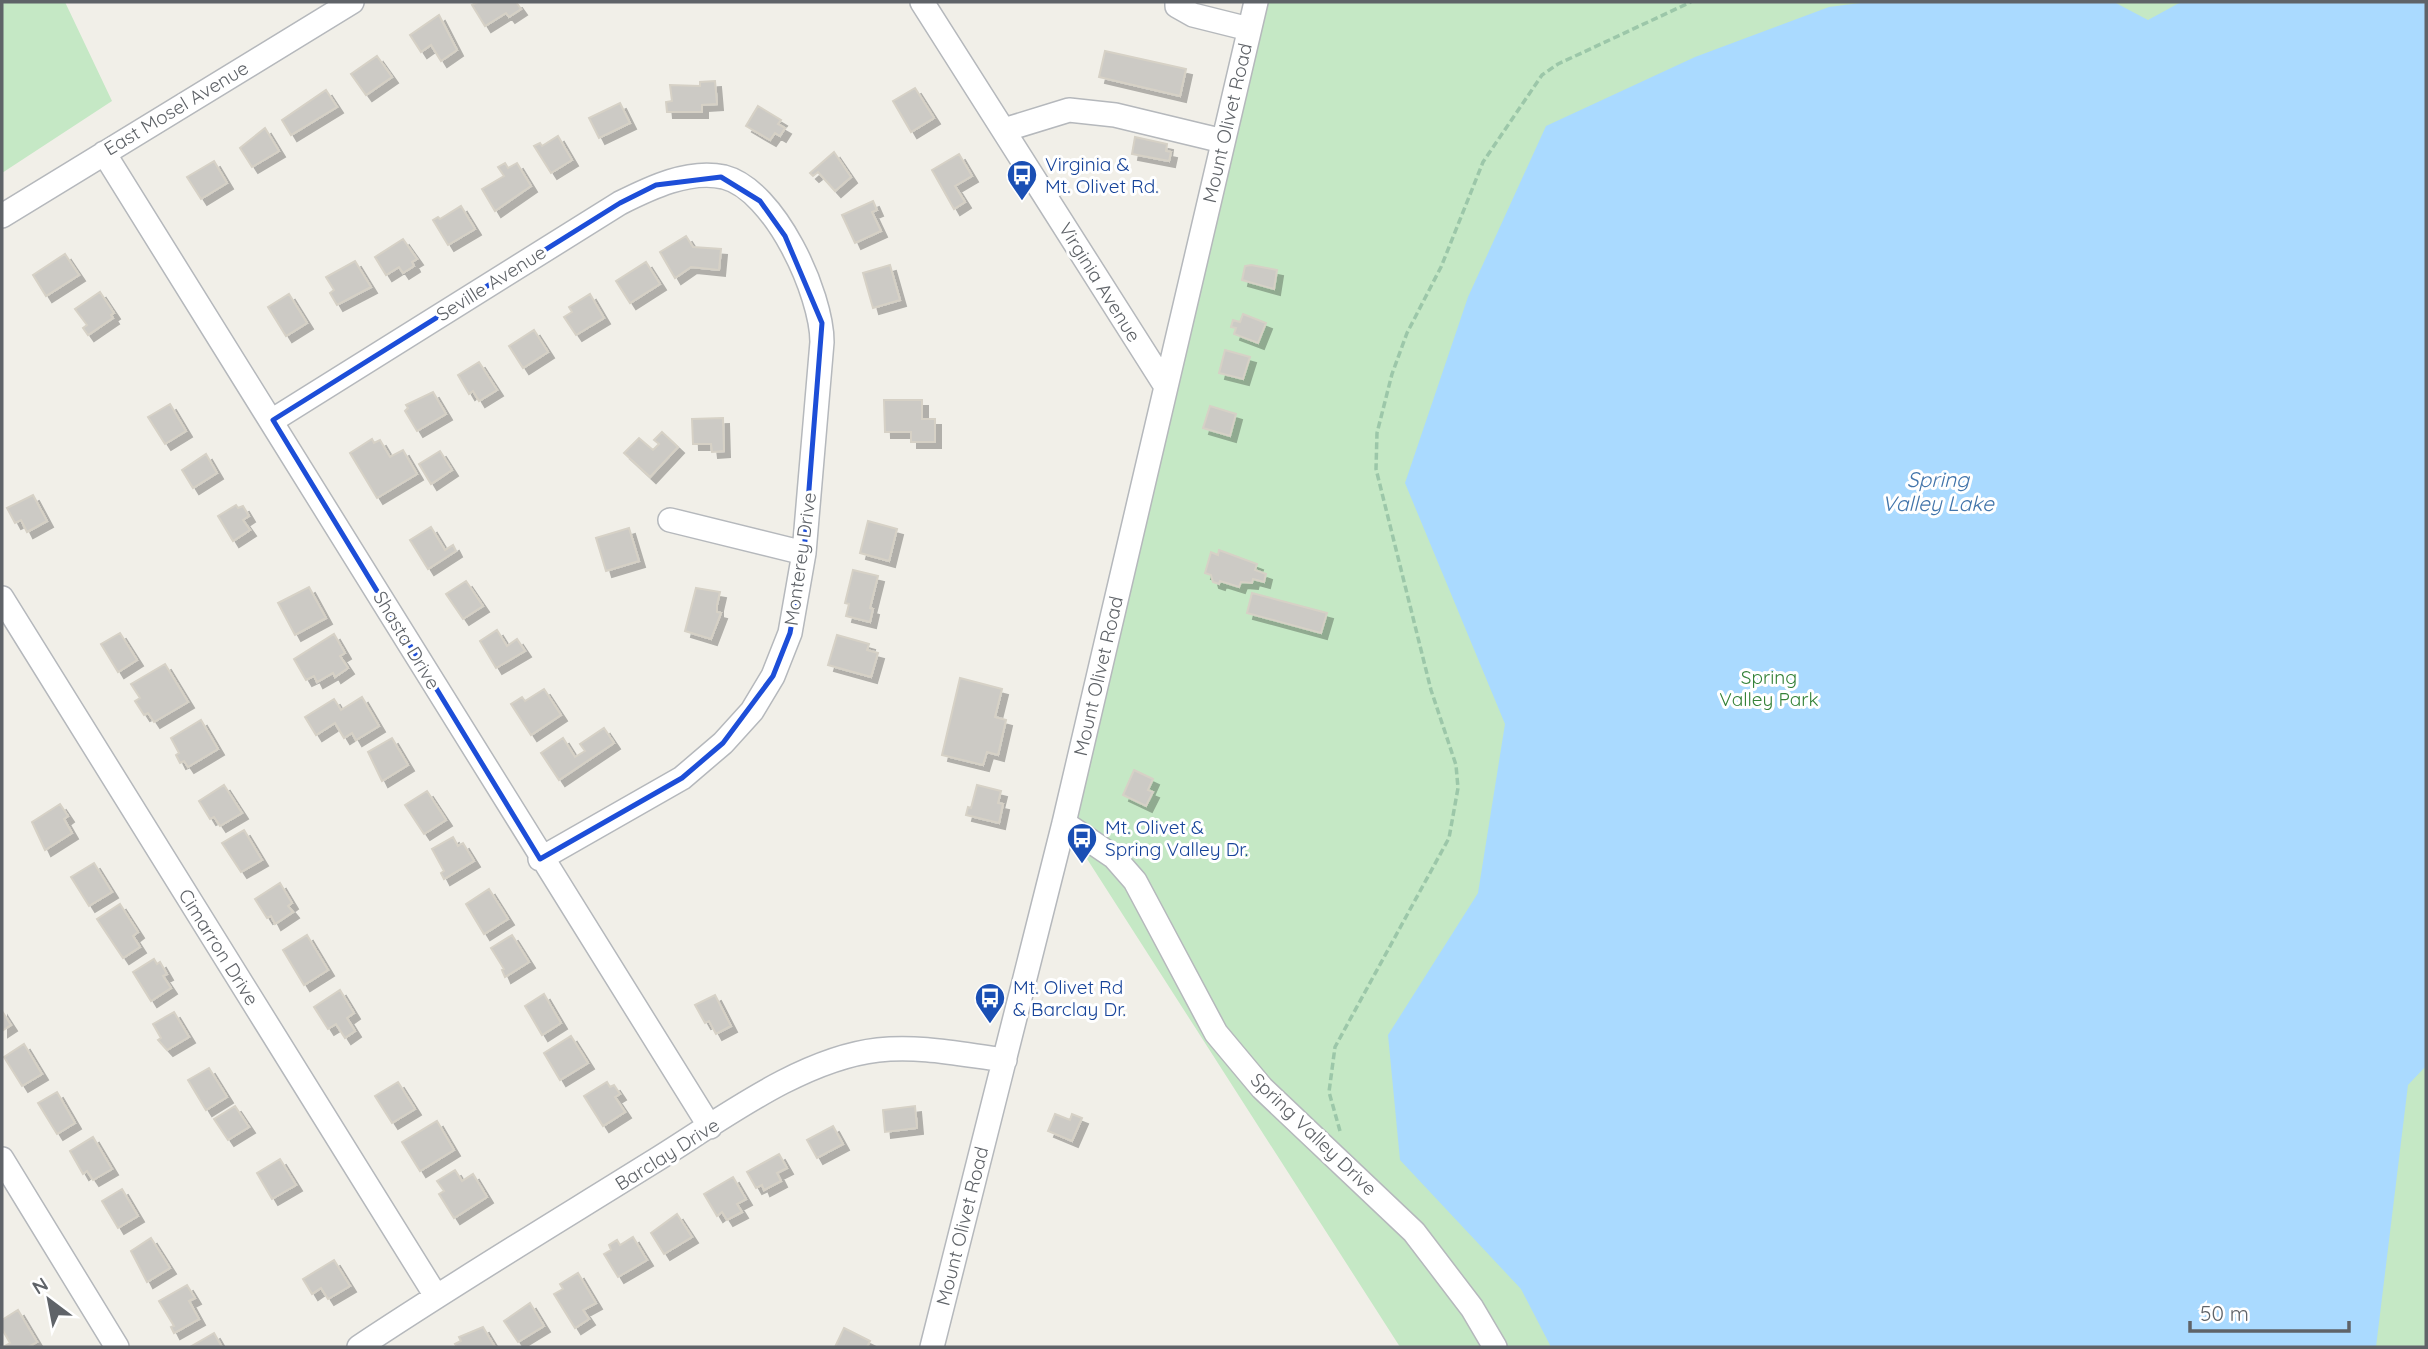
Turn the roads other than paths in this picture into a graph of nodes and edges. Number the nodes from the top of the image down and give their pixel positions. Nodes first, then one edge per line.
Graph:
1 (352, 2) edge
2 (922, 2) edge
3 (1177, 2) edge
4 (1255, 2) edge
5 (1249, 29) junction
6 (1004, 130) junction
7 (1223, 141) junction
8 (104, 153) junction
9 (721, 177) joint
10 (2, 216) edge
11 (1165, 385) junction
12 (273, 420) junction
13 (670, 520) dead end
14 (804, 553) junction
15 (2, 598) edge
16 (1064, 823) junction
17 (540, 859) junction
18 (1005, 1060) junction
19 (710, 1127) junction
20 (2, 1159) edge
21 (436, 1296) junction
22 (117, 1347) edge
23 (359, 1347) edge
24 (932, 1347) edge
25 (1494, 1347) edge

1 - 8 street, East Mosel Avenue
2 - 6 street, Virginia Avenue
3 - 5 street
4 - 5 street, Mount Olivet Road
5 - 7 street, Mount Olivet Road
6 - 7 street
6 - 11 street, Virginia Avenue
7 - 11 street, Mount Olivet Road
8 - 10 street, East Mosel Avenue
8 - 12 street, Shasta Drive
9 - 12 street, Seville Avenue
9 - 14 street, Monterey Drive
11 - 16 street, Mount Olivet Road
12 - 17 street, Shasta Drive
13 - 14 street
14 - 17 street, Monterey Drive
15 - 21 street, Cimarron Drive
16 - 18 street, Mount Olivet Road
16 - 25 street, Spring Valley Drive
17 - 19 street, Shasta Drive
18 - 19 street, Barclay Drive
18 - 24 street, Mount Olivet Road
19 - 21 street, Barclay Drive
20 - 22 street
21 - 23 street, Barclay Drive

